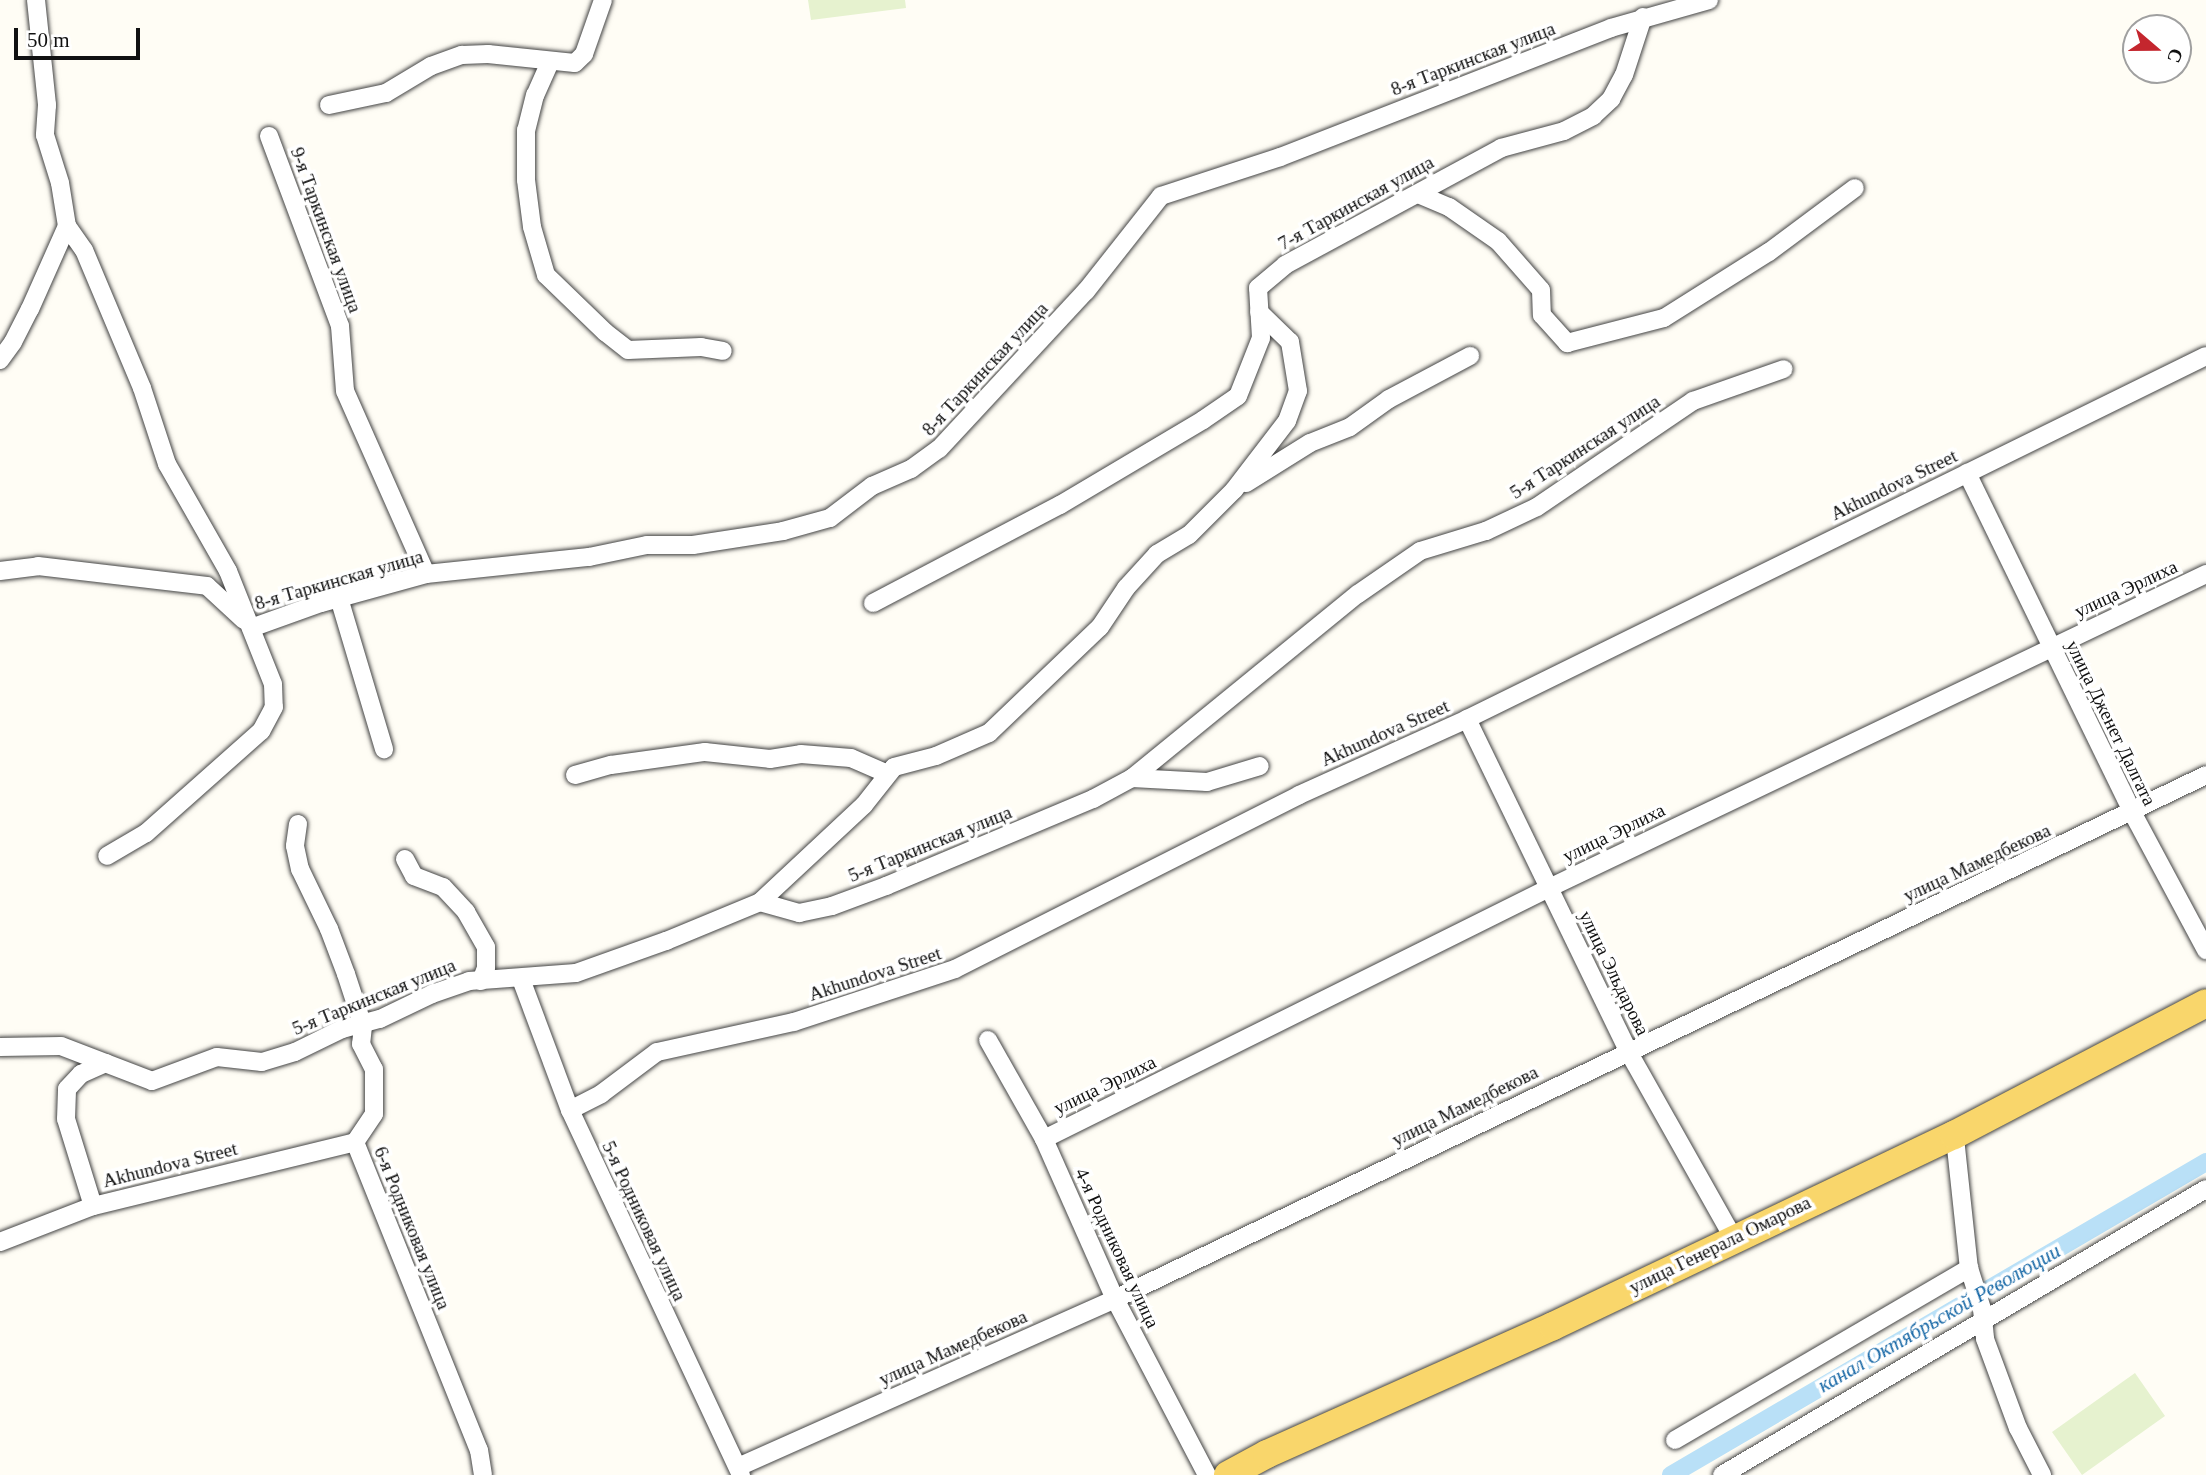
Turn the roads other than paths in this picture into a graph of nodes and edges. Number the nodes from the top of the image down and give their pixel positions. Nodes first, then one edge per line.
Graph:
1 (36, 0) edge
2 (603, 0) edge
3 (1709, 0) edge
4 (1643, 17) junction
5 (550, 62) junction
6 (329, 105) dead end
7 (268, 136) dead end
8 (1855, 188) dead end
9 (1418, 194) junction
10 (67, 226) junction
11 (1259, 312) junction
12 (723, 351) dead end
13 (1470, 356) dead end
14 (2206, 356) edge
15 (0, 360) edge
16 (1784, 369) dead end
17 (1967, 473) junction
18 (1234, 491) junction
19 (0, 570) edge
20 (426, 574) junction
21 (2206, 574) edge
22 (339, 598) junction
23 (873, 603) dead end
24 (251, 628) junction
25 (2051, 648) junction
26 (1467, 719) junction
27 (384, 748) dead end
28 (1260, 766) dead end
29 (888, 774) junction
30 (575, 775) dead end
31 (2206, 775) edge
32 (1132, 778) junction
33 (2132, 812) junction
34 (298, 824) dead end
35 (107, 856) dead end
36 (405, 859) dead end
37 (1549, 888) junction
38 (760, 902) junction
39 (2206, 950) edge
40 (521, 979) junction
41 (481, 981) junction
42 (2206, 1005) edge
43 (363, 1026) junction
44 (988, 1040) dead end
45 (0, 1047) edge
46 (1628, 1051) junction
47 (106, 1063) junction
48 (570, 1110) junction
49 (1955, 1138) junction
50 (1044, 1139) junction
51 (355, 1142) junction
52 (2206, 1189) edge
53 (93, 1206) junction
54 (1734, 1240) junction
55 (0, 1242) edge
56 (1969, 1268) junction
57 (1115, 1298) junction
58 (1984, 1322) junction
59 (1675, 1440) dead end
60 (739, 1471) edge
61 (484, 1475) edge
62 (1207, 1475) edge
63 (1230, 1475) edge
64 (1722, 1475) edge
65 (2042, 1475) edge

1 - 10 street
2 - 5 street
3 - 4 street, 8-я Таркинская улица
4 - 9 street, 7-я Таркинская улица
4 - 20 street, 8-я Таркинская улица
5 - 6 street
5 - 12 street
7 - 20 street, 9-я Таркинская улица
8 - 9 street
9 - 11 street, 7-я Таркинская улица
10 - 15 street
10 - 24 street
11 - 18 street
11 - 23 street
13 - 18 street
14 - 17 street, Akhundova Street
16 - 32 street, 5-я Таркинская улица
17 - 25 street, улица Дженет Далгата
17 - 26 street, Akhundova Street
18 - 29 street
19 - 24 street, 8-я Таркинская улица
20 - 22 street, 8-я Таркинская улица
21 - 25 street, улица Эрлиха
22 - 24 street, 8-я Таркинская улица
22 - 27 street
24 - 35 street
25 - 33 street, улица Дженет Далгата
25 - 37 street, улица Эрлиха
26 - 37 street, улица Эльдарова
26 - 48 street, Akhundova Street
28 - 32 street
29 - 30 street
29 - 38 street
31 - 33 street, улица Мамедбекова
32 - 38 street, 5-я Таркинская улица
33 - 39 street, улица Дженет Далгата
33 - 46 street, улица Мамедбекова
34 - 43 street, 6-я Родниковая улица
36 - 41 street
37 - 46 street, улица Эльдарова
37 - 50 street, улица Эрлиха
38 - 40 street, 5-я Таркинская улица
40 - 41 street, 5-я Таркинская улица
40 - 48 street, 5-я Родниковая улица
41 - 43 street, 5-я Таркинская улица
42 - 49 main road, улица Генерала Омарова
42 - 54 main road, улица Генерала Омарова
43 - 47 street, 5-я Таркинская улица
43 - 51 street, 6-я Родниковая улица
44 - 50 street, 4-я Родниковая улица
45 - 47 street, 5-я Таркинская улица
46 - 54 street, улица Эльдарова
46 - 57 street, улица Мамедбекова
47 - 53 street
48 - 60 street, 5-я Родниковая улица
49 - 54 main road, улица Генерала Омарова
49 - 56 street
50 - 57 street, 4-я Родниковая улица
51 - 53 street, Akhundova Street
51 - 61 street, 6-я Родниковая улица
52 - 58 street
53 - 55 street, Akhundova Street
54 - 63 main road, улица Генерала Омарова
56 - 58 street
56 - 59 street
57 - 60 street, улица Мамедбекова
57 - 62 street, 4-я Родниковая улица
58 - 64 street
58 - 65 street

